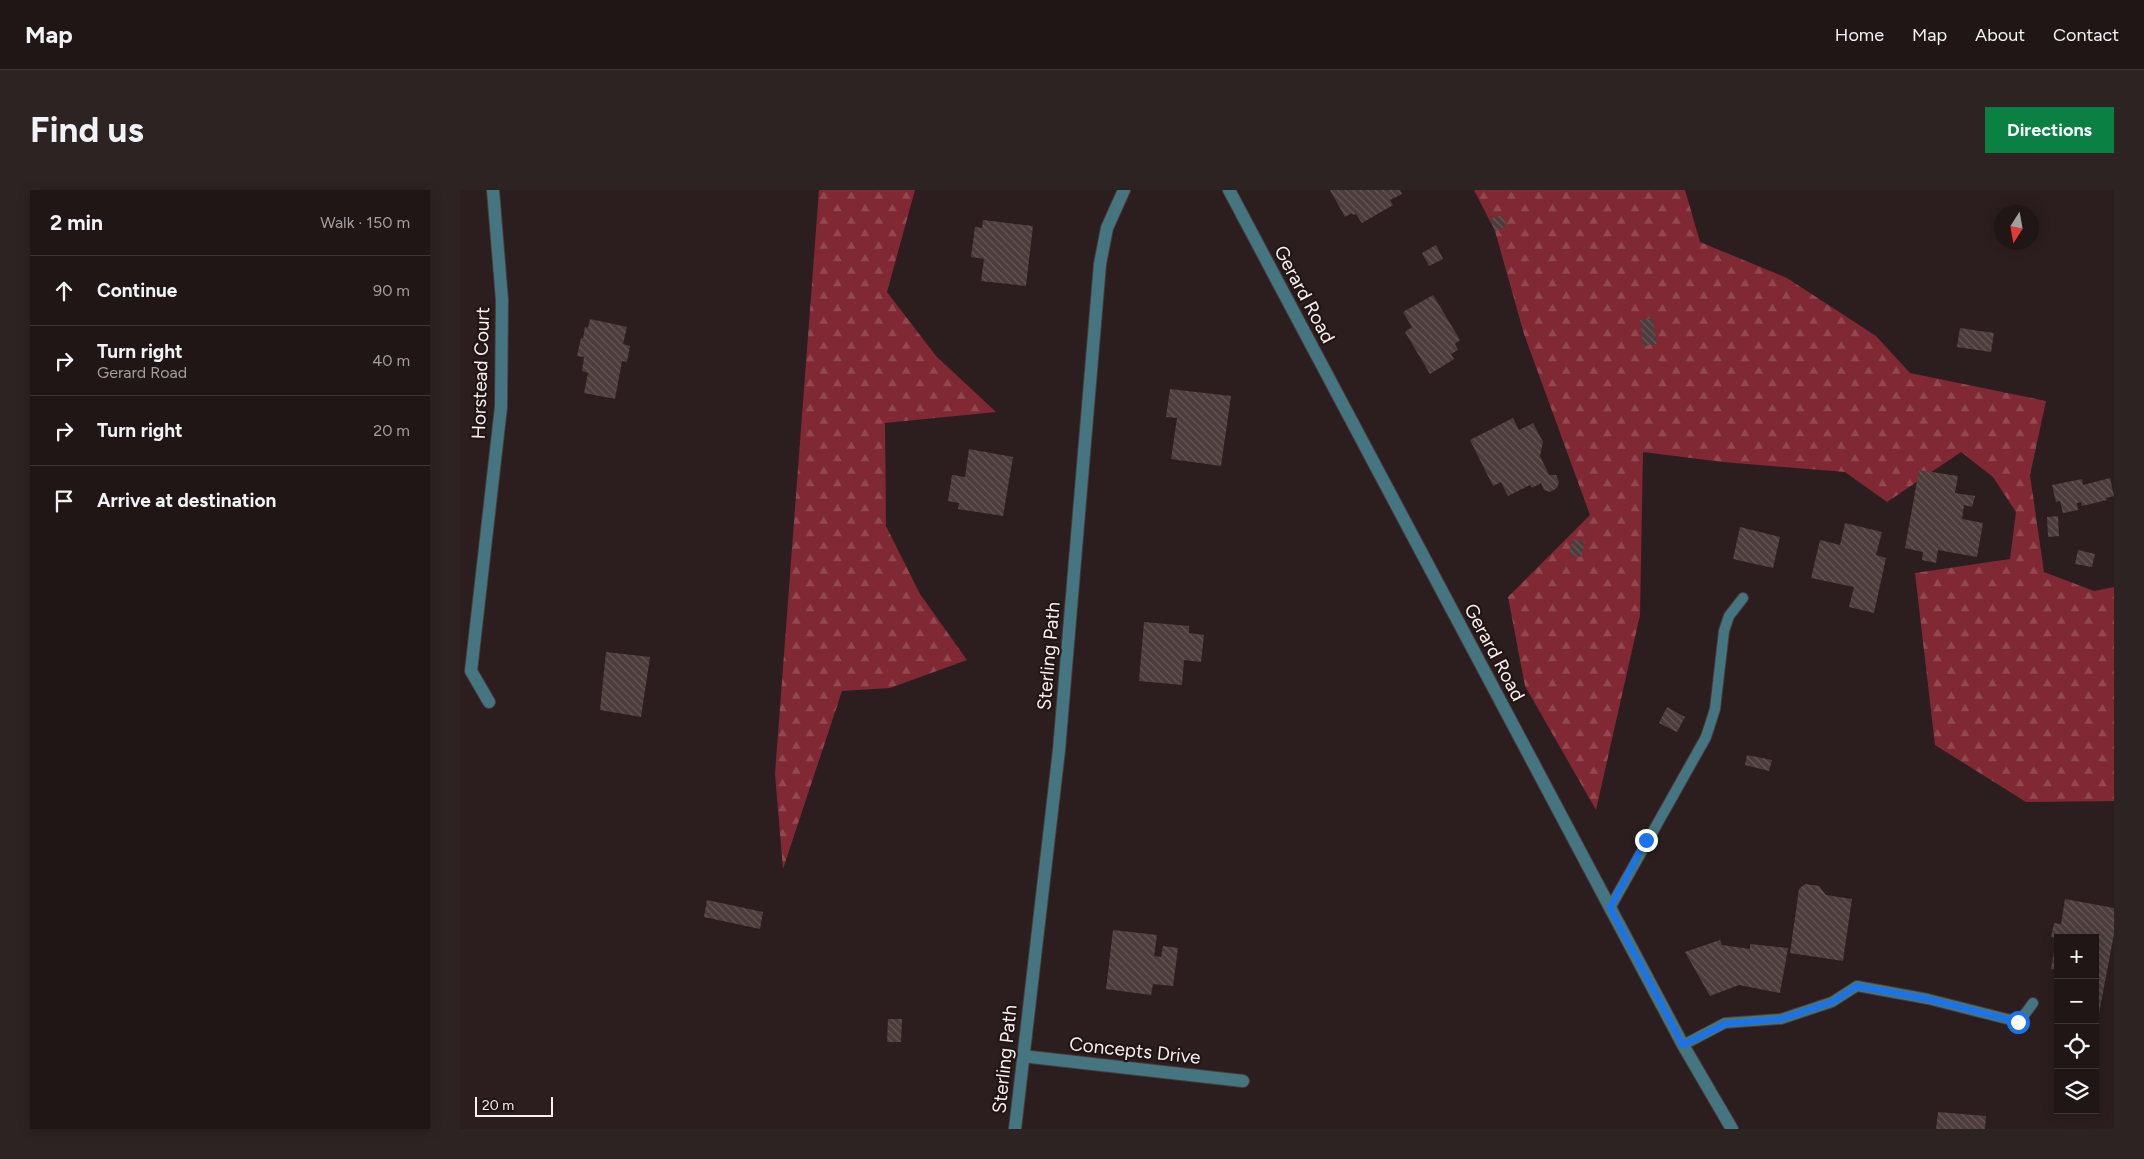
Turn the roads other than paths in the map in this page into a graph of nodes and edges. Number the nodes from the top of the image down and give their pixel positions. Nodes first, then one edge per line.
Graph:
1 (493, 190) edge
2 (1124, 190) edge
3 (1229, 190) edge
4 (1743, 598) dead end
5 (489, 702) dead end
6 (1610, 908) junction
7 (2033, 1002) dead end
8 (1683, 1045) junction
9 (1022, 1056) junction
10 (1243, 1081) dead end
11 (1015, 1129) edge
12 (1732, 1129) edge

1 - 5 street, Horstead Court
2 - 9 street, Sterling Path
3 - 6 street, Gerard Road
4 - 6 lane
6 - 8 street, Gerard Road
7 - 8 lane
8 - 12 street, Gerard Road
9 - 10 street, Concepts Drive
9 - 11 street, Sterling Path

